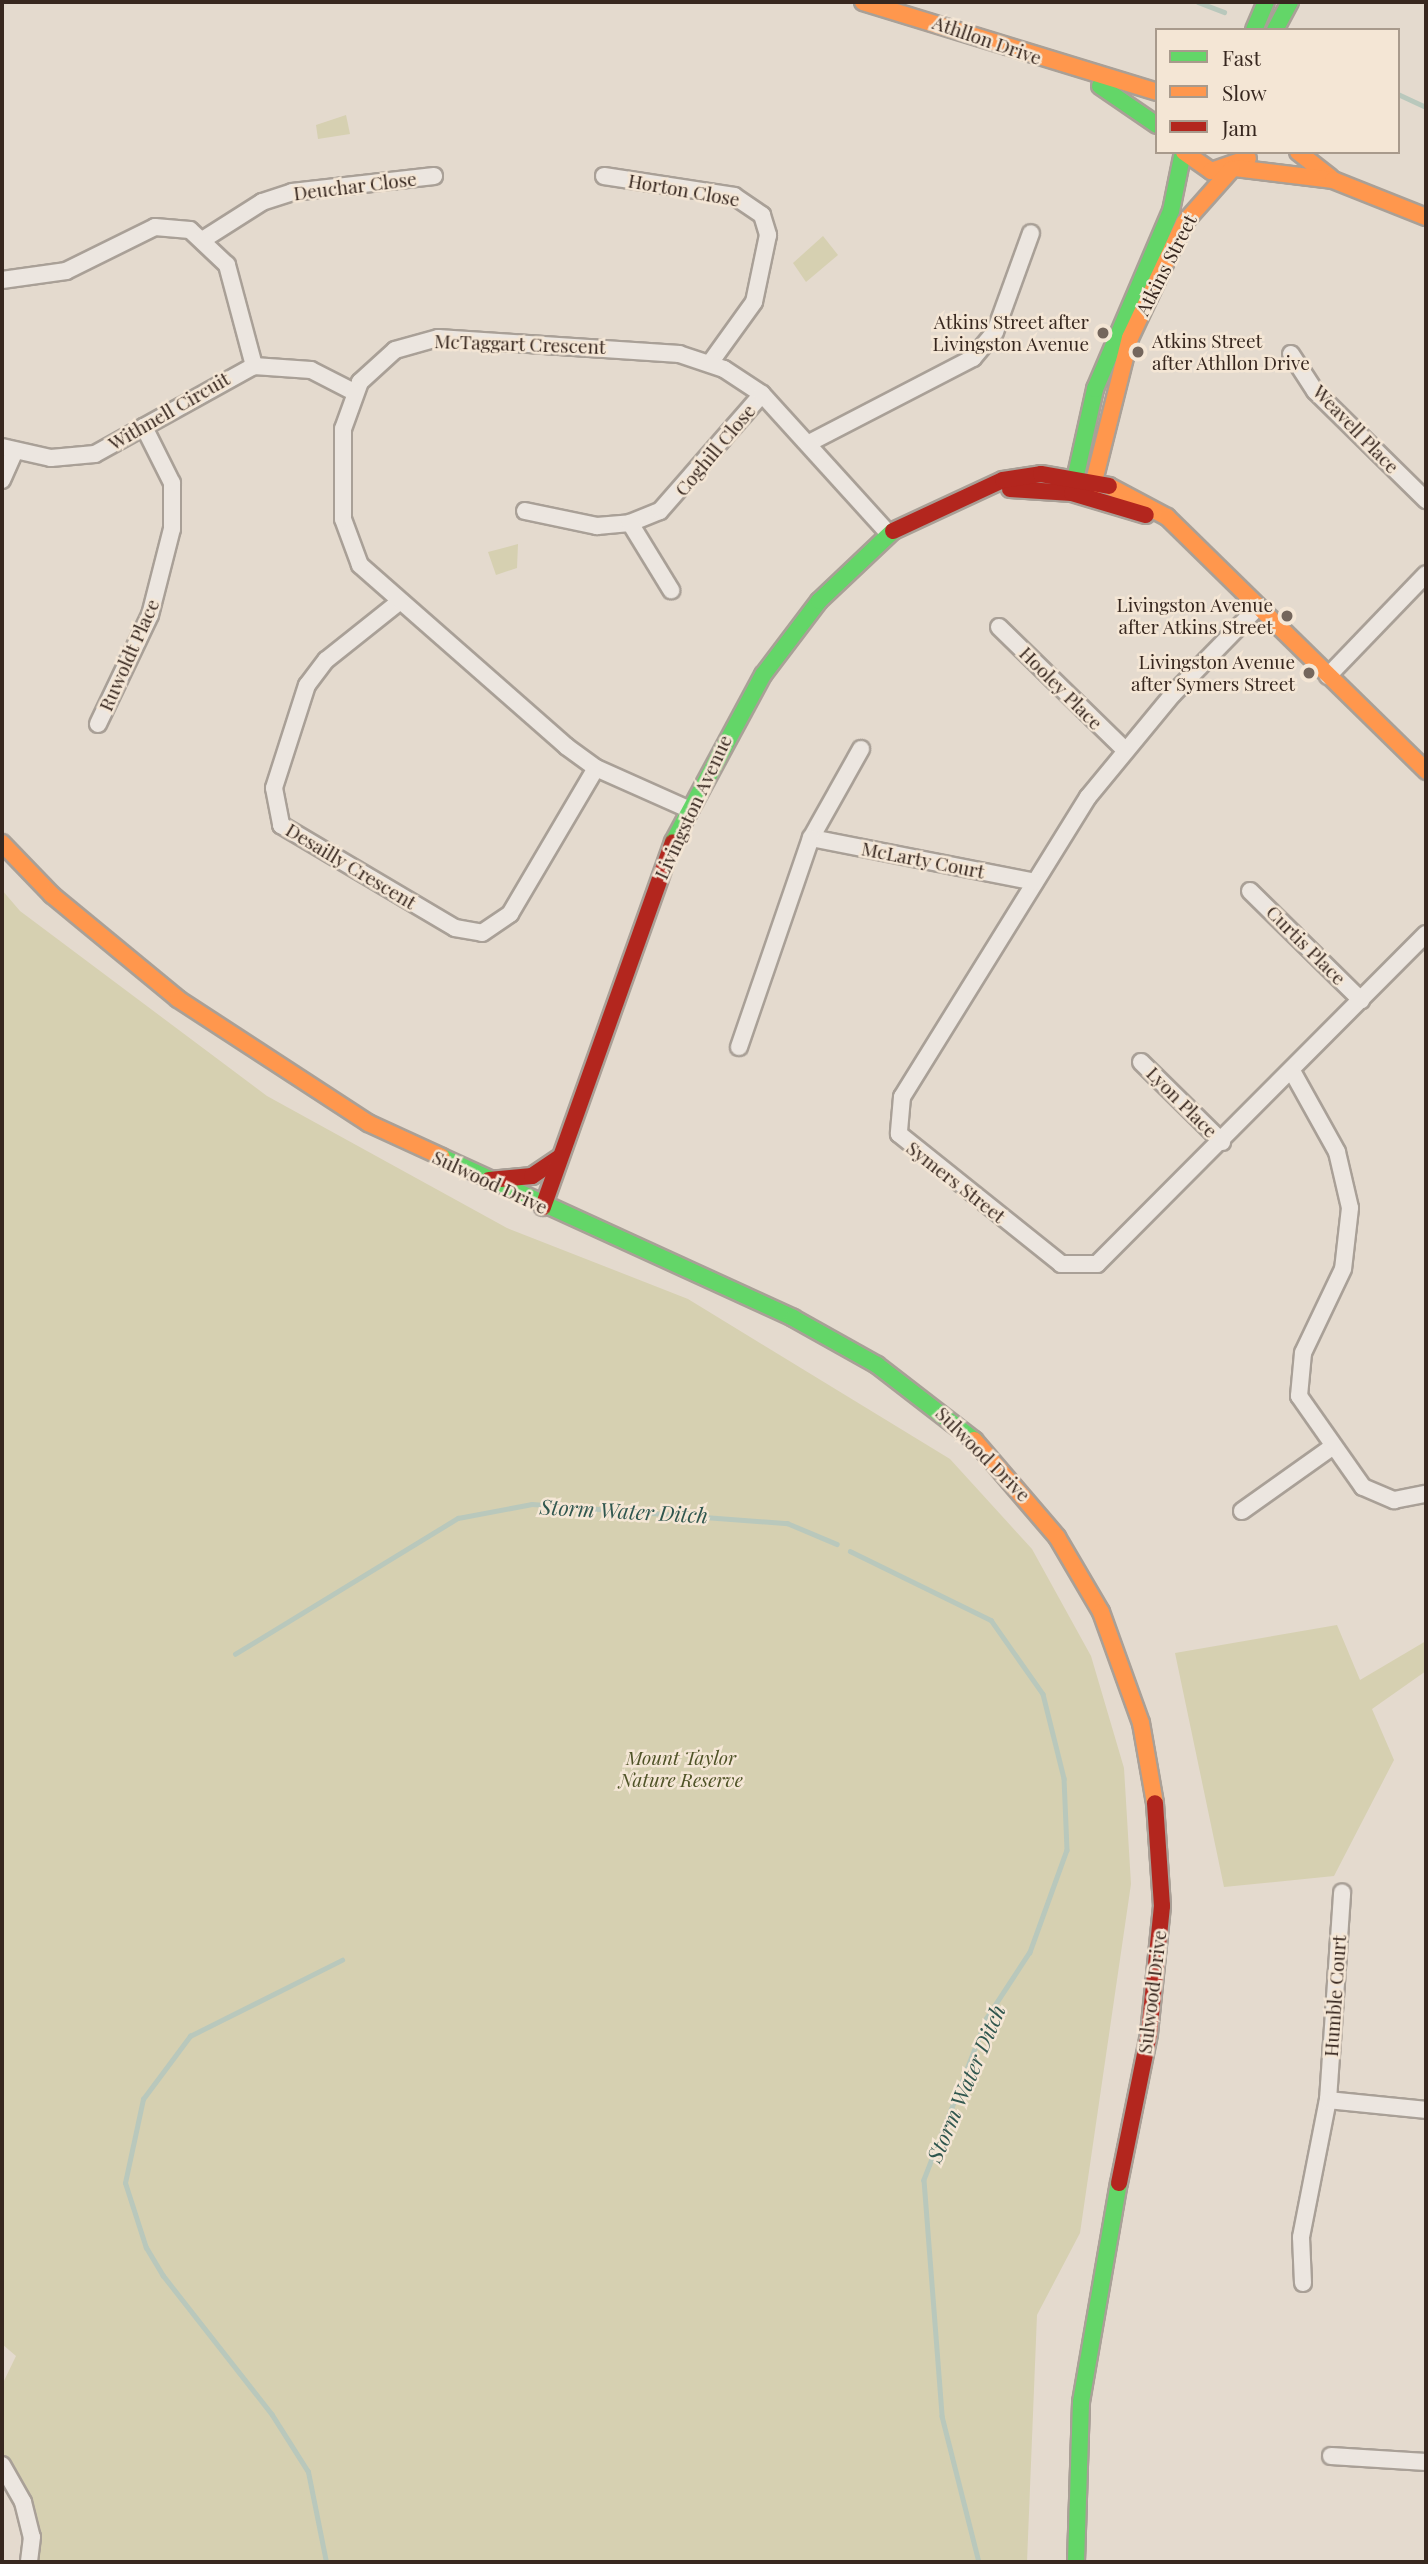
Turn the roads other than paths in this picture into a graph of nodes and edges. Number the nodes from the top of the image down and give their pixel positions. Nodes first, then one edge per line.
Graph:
1 (863, 2) edge
2 (1266, 2) edge
3 (1290, 2) edge
4 (1255, 28) edge
5 (1276, 28) edge
6 (1071, 69) junction
7 (1155, 91) edge
8 (1155, 124) edge
9 (1183, 154) edge
10 (1185, 154) edge
11 (1250, 154) edge
12 (1301, 154) edge
13 (1233, 168) junction
14 (433, 176) dead end
15 (604, 176) dead end
16 (1334, 180) junction
17 (1426, 217) edge
18 (1031, 233) dead end
19 (204, 239) junction
20 (2, 280) edge
21 (1291, 354) dead end
22 (710, 363) junction
23 (254, 366) junction
24 (354, 392) junction
25 (762, 394) junction
26 (144, 427) junction
27 (1102, 436) junction
28 (1084, 439) junction
29 (809, 443) junction
30 (8, 449) edge
31 (1041, 474) junction
32 (1076, 476) junction
33 (2, 480) edge
34 (1093, 480) junction
35 (1127, 492) junction
36 (967, 494) junction
37 (1072, 494) junction
38 (1090, 497) junction
39 (1426, 500) edge
40 (525, 511) dead end
41 (630, 523) junction
42 (888, 533) junction
43 (1196, 548) junction
44 (1426, 573) edge
45 (671, 590) dead end
46 (399, 602) junction
47 (1257, 608) junction
48 (999, 626) dead end
49 (1328, 676) junction
50 (98, 724) dead end
51 (861, 749) dead end
52 (1124, 749) junction
53 (596, 768) junction
54 (1426, 771) edge
55 (688, 809) junction
56 (811, 838) junction
57 (2, 843) edge
58 (1035, 882) junction
59 (1250, 891) dead end
60 (1426, 934) edge
61 (1361, 1000) junction
62 (739, 1047) dead end
63 (1141, 1062) dead end
64 (1292, 1071) junction
65 (1222, 1142) junction
66 (560, 1157) junction
67 (484, 1180) junction
68 (543, 1207) junction
69 (1332, 1447) junction
70 (1426, 1494) edge
71 (1242, 1511) dead end
72 (1342, 1892) dead end
73 (1328, 2100) junction
74 (1426, 2110) edge
75 (1303, 2283) dead end
76 (1331, 2456) dead end
77 (1426, 2462) edge
78 (2, 2465) edge
79 (29, 2562) edge
80 (1076, 2562) edge

1 - 6 main road, Athllon Drive
2 - 4 main road
3 - 5 main road
6 - 7 main road, Athllon Drive
6 - 8 main road, Athllon Drive
9 - 28 main road, Atkins Street
10 - 13 main road
11 - 13 main road, Atkins Street
12 - 16 main road
13 - 16 main road
13 - 27 main road, Atkins Street
14 - 19 street, Deuchar Close
15 - 22 street, Horton Close
16 - 17 main road
18 - 29 street
19 - 20 street
19 - 23 street, Withnell Circuit
21 - 39 street, Weavell Place
22 - 24 street, McTaggart Crescent
22 - 25 street, McTaggart Crescent
23 - 24 street, Withnell Circuit
23 - 26 street, Withnell Circuit
24 - 46 street, McTaggart Crescent
25 - 29 street, McTaggart Crescent
25 - 41 street, Coghill Close
26 - 30 street, Withnell Circuit
26 - 50 street, Ruwoldt Place
27 - 34 main road, Atkins Street
27 - 35 main road
28 - 31 main road
28 - 32 main road, Atkins Street
29 - 42 street, McTaggart Crescent
30 - 33 street
31 - 32 main road, Livingston Avenue
31 - 36 main road, Livingston Avenue
32 - 34 main road, Livingston Avenue
32 - 37 main road, Atkins Street
34 - 35 main road, Livingston Avenue
34 - 38 main road, Atkins Street
35 - 43 main road, Livingston Avenue
36 - 37 main road, Livingston Avenue
36 - 42 main road, Livingston Avenue
37 - 38 main road, Livingston Avenue
38 - 43 main road, Livingston Avenue
40 - 41 street, Coghill Close
41 - 45 street
42 - 55 main road, Livingston Avenue
43 - 47 main road, Livingston Avenue
44 - 49 street
46 - 53 street, McTaggart Crescent
46 - 53 street, Desailly Crescent
47 - 49 main road, Livingston Avenue
47 - 52 street, Symers Street
48 - 52 street, Hooley Place
49 - 54 main road, Livingston Avenue
51 - 56 street
52 - 58 street, Symers Street
53 - 55 street, McTaggart Crescent
55 - 66 main road, Livingston Avenue
56 - 58 street, McLarty Court
56 - 62 street
57 - 67 main road, Sulwood Drive
58 - 65 street, Symers Street
59 - 61 street, Curtis Place
60 - 61 street, Symers Street
61 - 64 street, Symers Street
63 - 65 street, Lyon Place
64 - 65 street, Symers Street
64 - 69 street
66 - 67 main road
66 - 68 main road, Livingston Avenue
67 - 68 main road, Sulwood Drive
68 - 80 main road, Sulwood Drive
69 - 70 street
69 - 71 street
72 - 73 street, Humble Court
73 - 74 street
73 - 75 street, Humble Court
76 - 77 street
78 - 79 street

